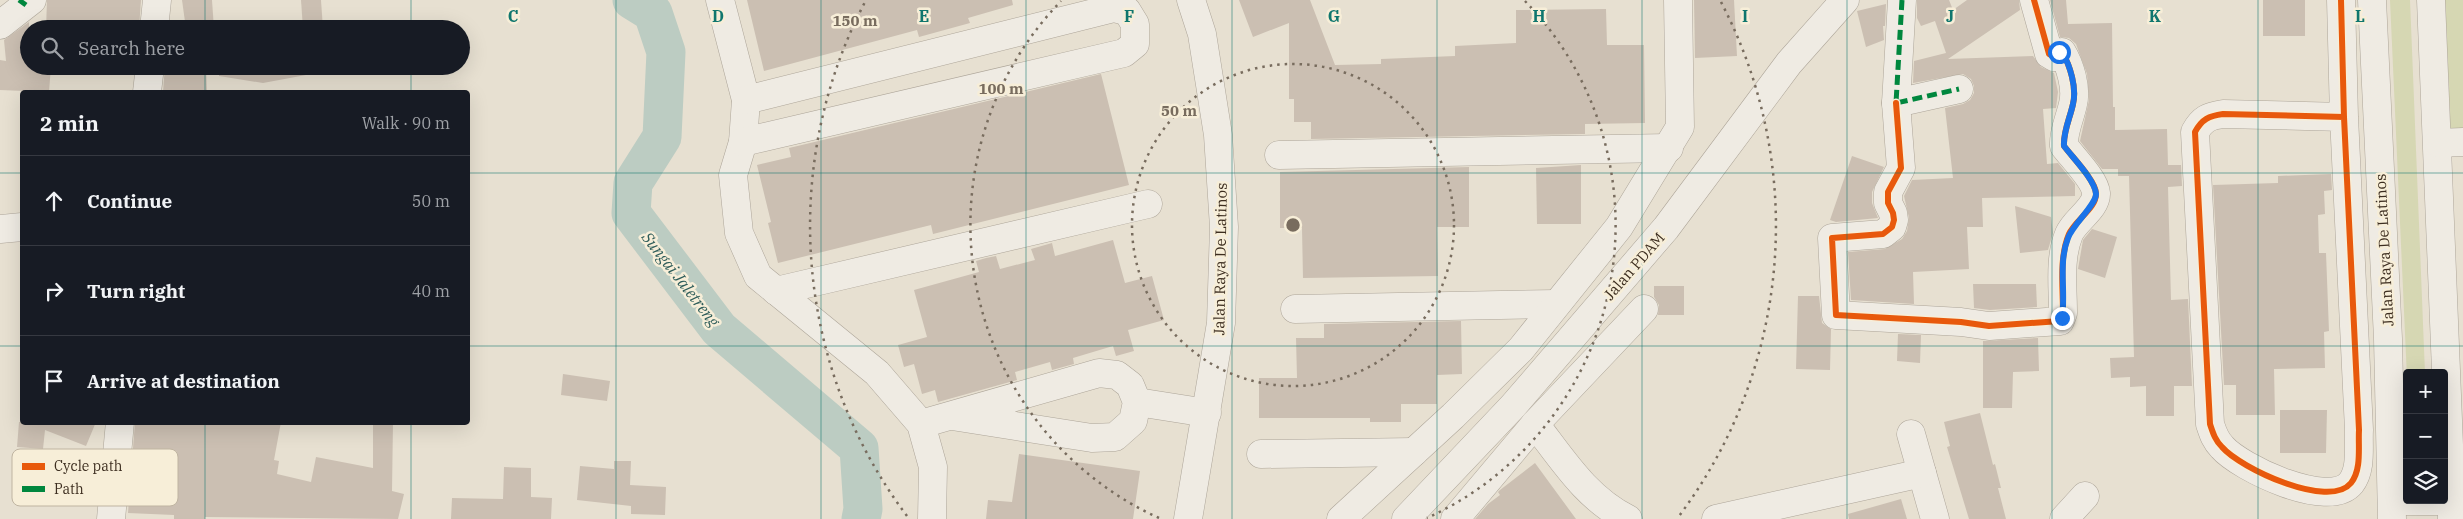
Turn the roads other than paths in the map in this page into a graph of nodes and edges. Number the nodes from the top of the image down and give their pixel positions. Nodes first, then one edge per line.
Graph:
1 (32, 0) edge
2 (158, 0) edge
3 (720, 0) edge
4 (1192, 0) edge
5 (1678, 0) edge
6 (1845, 0) edge
7 (1902, 0) edge
8 (2034, 0) edge
9 (2341, 0) edge
10 (2372, 0) edge
11 (2431, 0) edge
12 (155, 20) edge
13 (0, 24) edge
14 (149, 75) edge
15 (1959, 89) dead end
16 (147, 90) edge
17 (746, 100) junction
18 (1896, 103) junction
19 (2344, 117) junction
20 (744, 142) junction
21 (2450, 142) edge
22 (1669, 148) junction
23 (1279, 155) dead end
24 (2451, 180) edge
25 (1148, 204) dead end
26 (20, 227) edge
27 (0, 229) edge
28 (776, 290) junction
29 (1556, 304) junction
30 (1295, 309) dead end
31 (1644, 309) dead end
32 (1137, 402) junction
33 (1207, 412) junction
34 (952, 416) junction
35 (922, 424) junction
36 (1535, 424) junction
37 (120, 425) edge
38 (1911, 434) dead end
39 (117, 449) edge
40 (1414, 452) junction
41 (1261, 454) dead end
42 (1922, 473) junction
43 (2085, 496) dead end
44 (112, 506) edge
45 (2392, 510) edge
46 (2452, 510) edge
47 (111, 519) edge
48 (932, 519) edge
49 (1188, 519) edge
50 (1341, 519) edge
51 (1406, 519) edge
52 (1455, 519) edge
53 (1628, 519) edge
54 (1716, 519) edge
55 (1935, 519) edge
56 (2064, 519) edge

1 - 13 street
2 - 12 street
3 - 17 street
4 - 33 street, Jalan Raya De Latinos
5 - 22 street
6 - 51 street, Jalan PDAM
7 - 18 street
8 - 18 street
9 - 19 street
10 - 45 street, Jalan Raya De Latinos
11 - 21 street, Jalan Raya De Latinos
14 - 16 street
15 - 18 street
17 - 20 street
17 - 20 street
19 - 19 street
20 - 28 street
21 - 24 street, Jalan Raya De Latinos
22 - 23 street
22 - 29 street
24 - 46 street, Jalan Raya De Latinos
25 - 28 street
26 - 27 street
28 - 35 street
29 - 30 street
29 - 40 street
31 - 36 street
32 - 33 street
32 - 34 street
32 - 34 street
33 - 49 street, Jalan Raya De Latinos
34 - 35 street
35 - 48 street
36 - 52 street
36 - 53 street
37 - 39 street
38 - 42 street
40 - 41 street
40 - 50 street
42 - 54 street
42 - 55 street
43 - 56 street
44 - 47 street
45 - 46 street, Jalan Raya De Latinos

